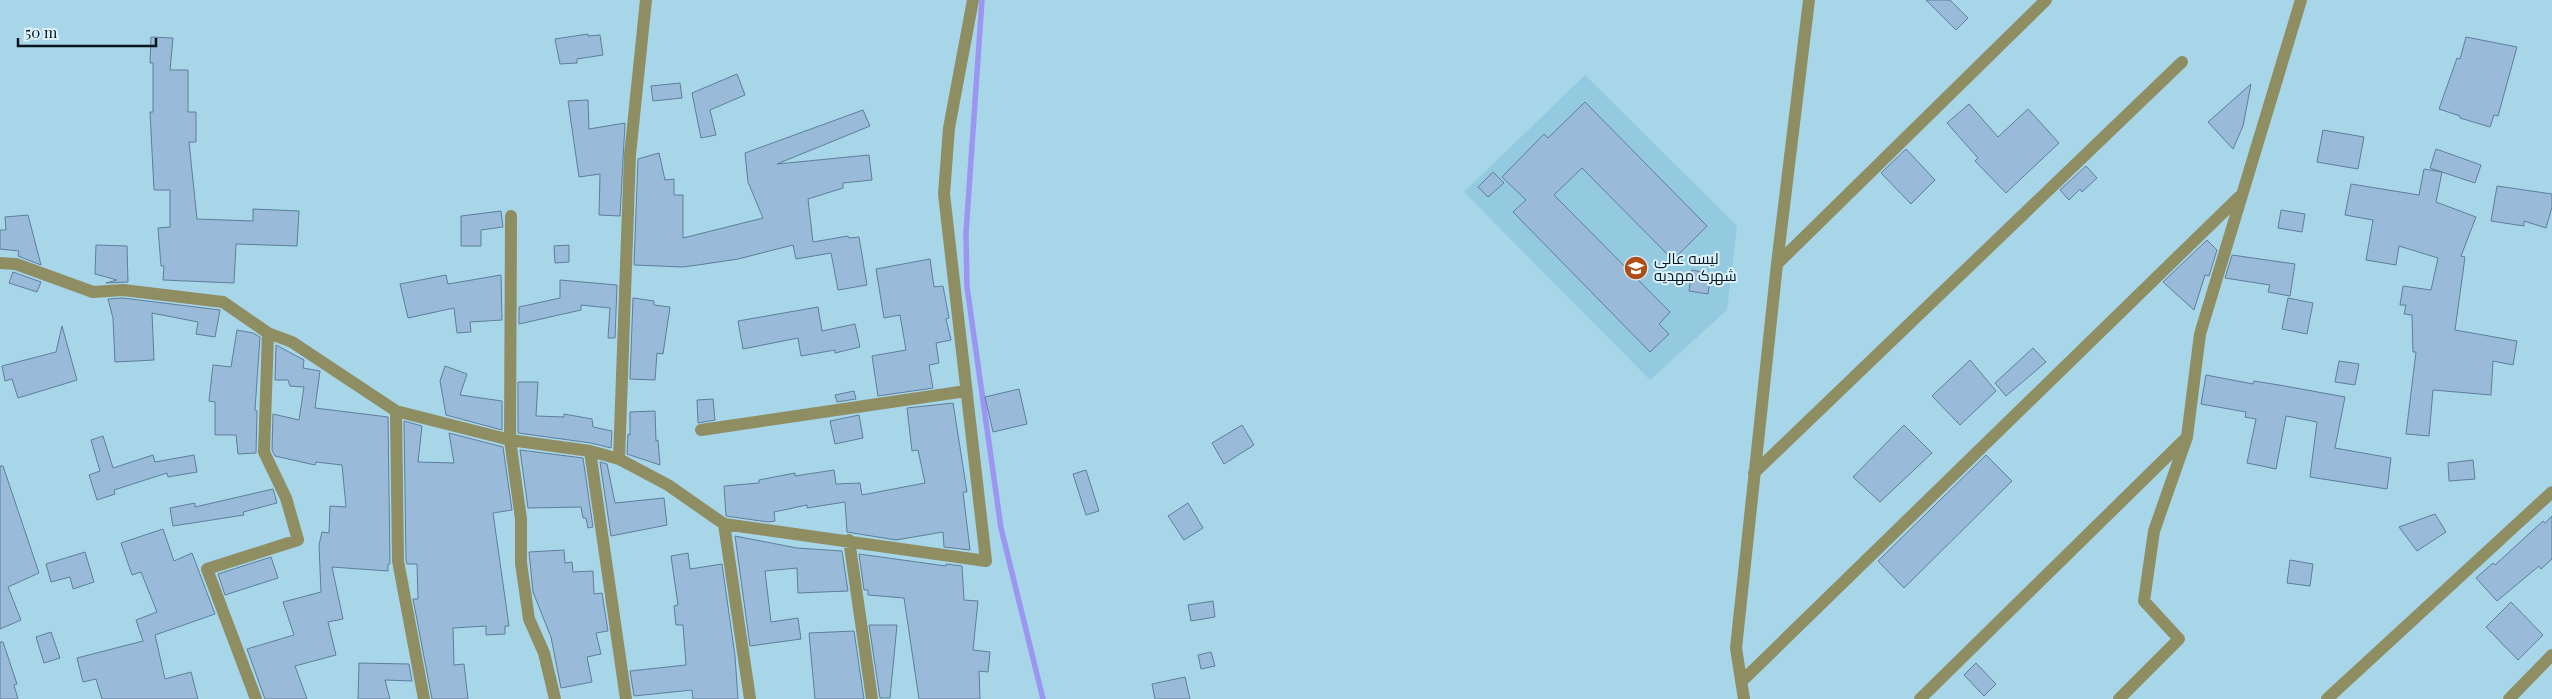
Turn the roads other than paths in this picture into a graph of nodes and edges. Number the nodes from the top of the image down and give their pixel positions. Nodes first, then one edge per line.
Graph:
1 (646, 0) edge
2 (973, 0) edge
3 (1809, 0) edge
4 (2046, 0) edge
5 (2301, 0) edge
6 (2182, 62) dead end
7 (2241, 196) junction
8 (511, 216) dead end
9 (0, 263) edge
10 (1777, 264) junction
11 (268, 333) junction
12 (966, 391) junction
13 (396, 411) junction
14 (701, 430) dead end
15 (2187, 437) junction
16 (510, 440) junction
17 (590, 451) junction
18 (620, 459) junction
19 (1754, 473) junction
20 (2552, 492) edge
21 (724, 524) junction
22 (849, 540) junction
23 (2552, 656) edge
24 (1741, 682) junction
25 (256, 699) edge
26 (424, 699) edge
27 (555, 699) edge
28 (626, 699) edge
29 (750, 699) edge
30 (872, 699) edge
31 (1744, 699) edge
32 (1920, 699) edge
33 (2119, 699) edge
34 (2327, 699) edge
35 (2509, 699) edge

1 - 18 street
2 - 12 street
3 - 10 street
4 - 10 street
5 - 7 street
6 - 19 street
7 - 15 street
7 - 24 street
8 - 16 street
9 - 11 street
10 - 19 street
11 - 13 street
11 - 25 street
12 - 14 street
12 - 22 street
13 - 16 street
13 - 26 street
15 - 32 street
15 - 33 street
16 - 17 street
16 - 27 street
17 - 18 street
17 - 28 street
18 - 21 street
19 - 24 street
20 - 34 street
21 - 22 street
21 - 29 street
22 - 30 street
23 - 35 street
24 - 31 street

